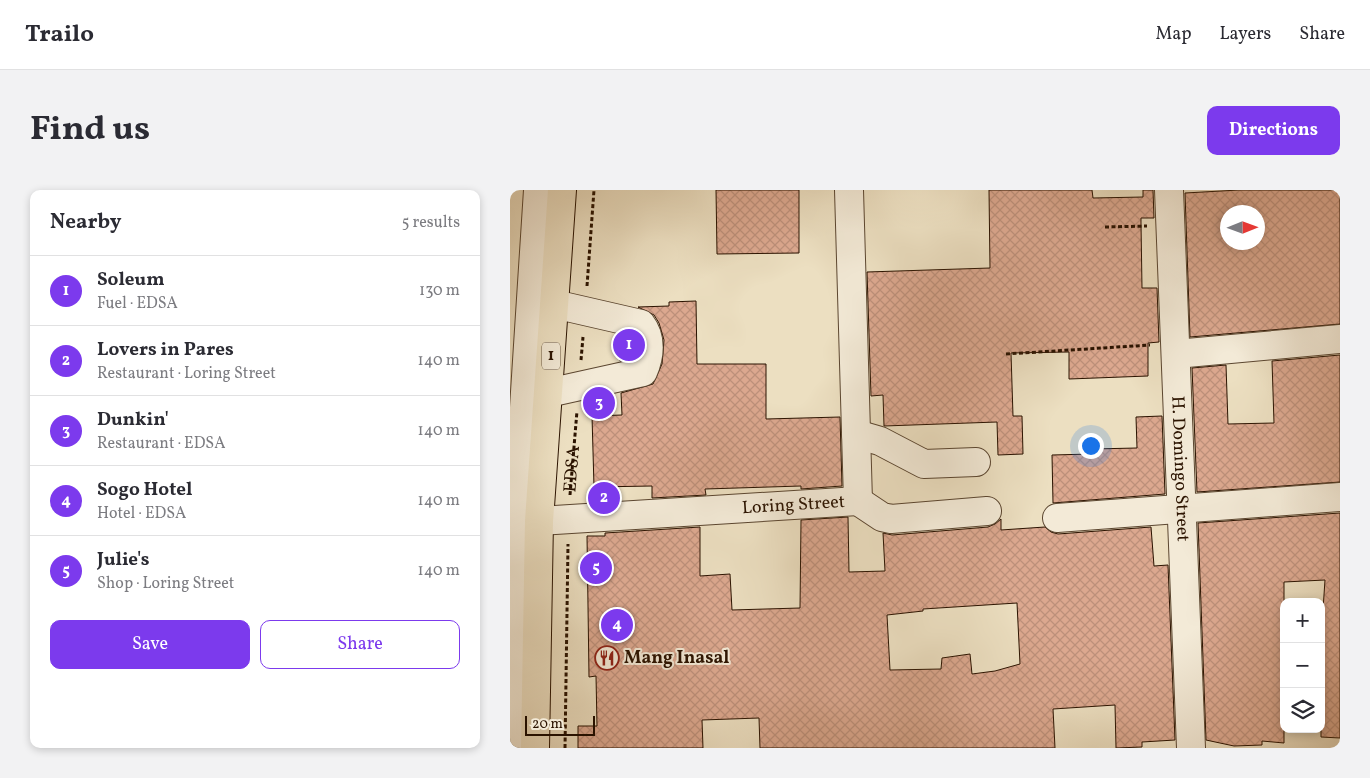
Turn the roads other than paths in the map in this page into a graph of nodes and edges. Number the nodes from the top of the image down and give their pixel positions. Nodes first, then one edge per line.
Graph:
1 (538, 190) edge
2 (562, 190) edge
3 (849, 190) edge
4 (1169, 190) edge
5 (554, 304) junction
6 (1340, 339) edge
7 (1176, 348) junction
8 (548, 393) junction
9 (856, 434) junction
10 (976, 462) dead end
11 (1340, 497) edge
12 (858, 501) junction
13 (1180, 509) junction
14 (987, 511) dead end
15 (1057, 518) dead end
16 (539, 521) junction
17 (512, 748) edge
18 (535, 748) edge
19 (1191, 748) edge

1 - 17 street
2 - 5 highway, EDSA / 1
3 - 9 street, Loring Street
4 - 7 street, H. Domingo Street
5 - 8 highway, EDSA / 1
5 - 8 street
6 - 7 street
7 - 13 street, H. Domingo Street
8 - 16 highway, EDSA / 1
9 - 10 street
9 - 12 street, Loring Street
11 - 13 street
12 - 14 street
12 - 16 street, Loring Street
13 - 15 street
13 - 19 street, H. Domingo Street
16 - 18 highway, EDSA / 1

